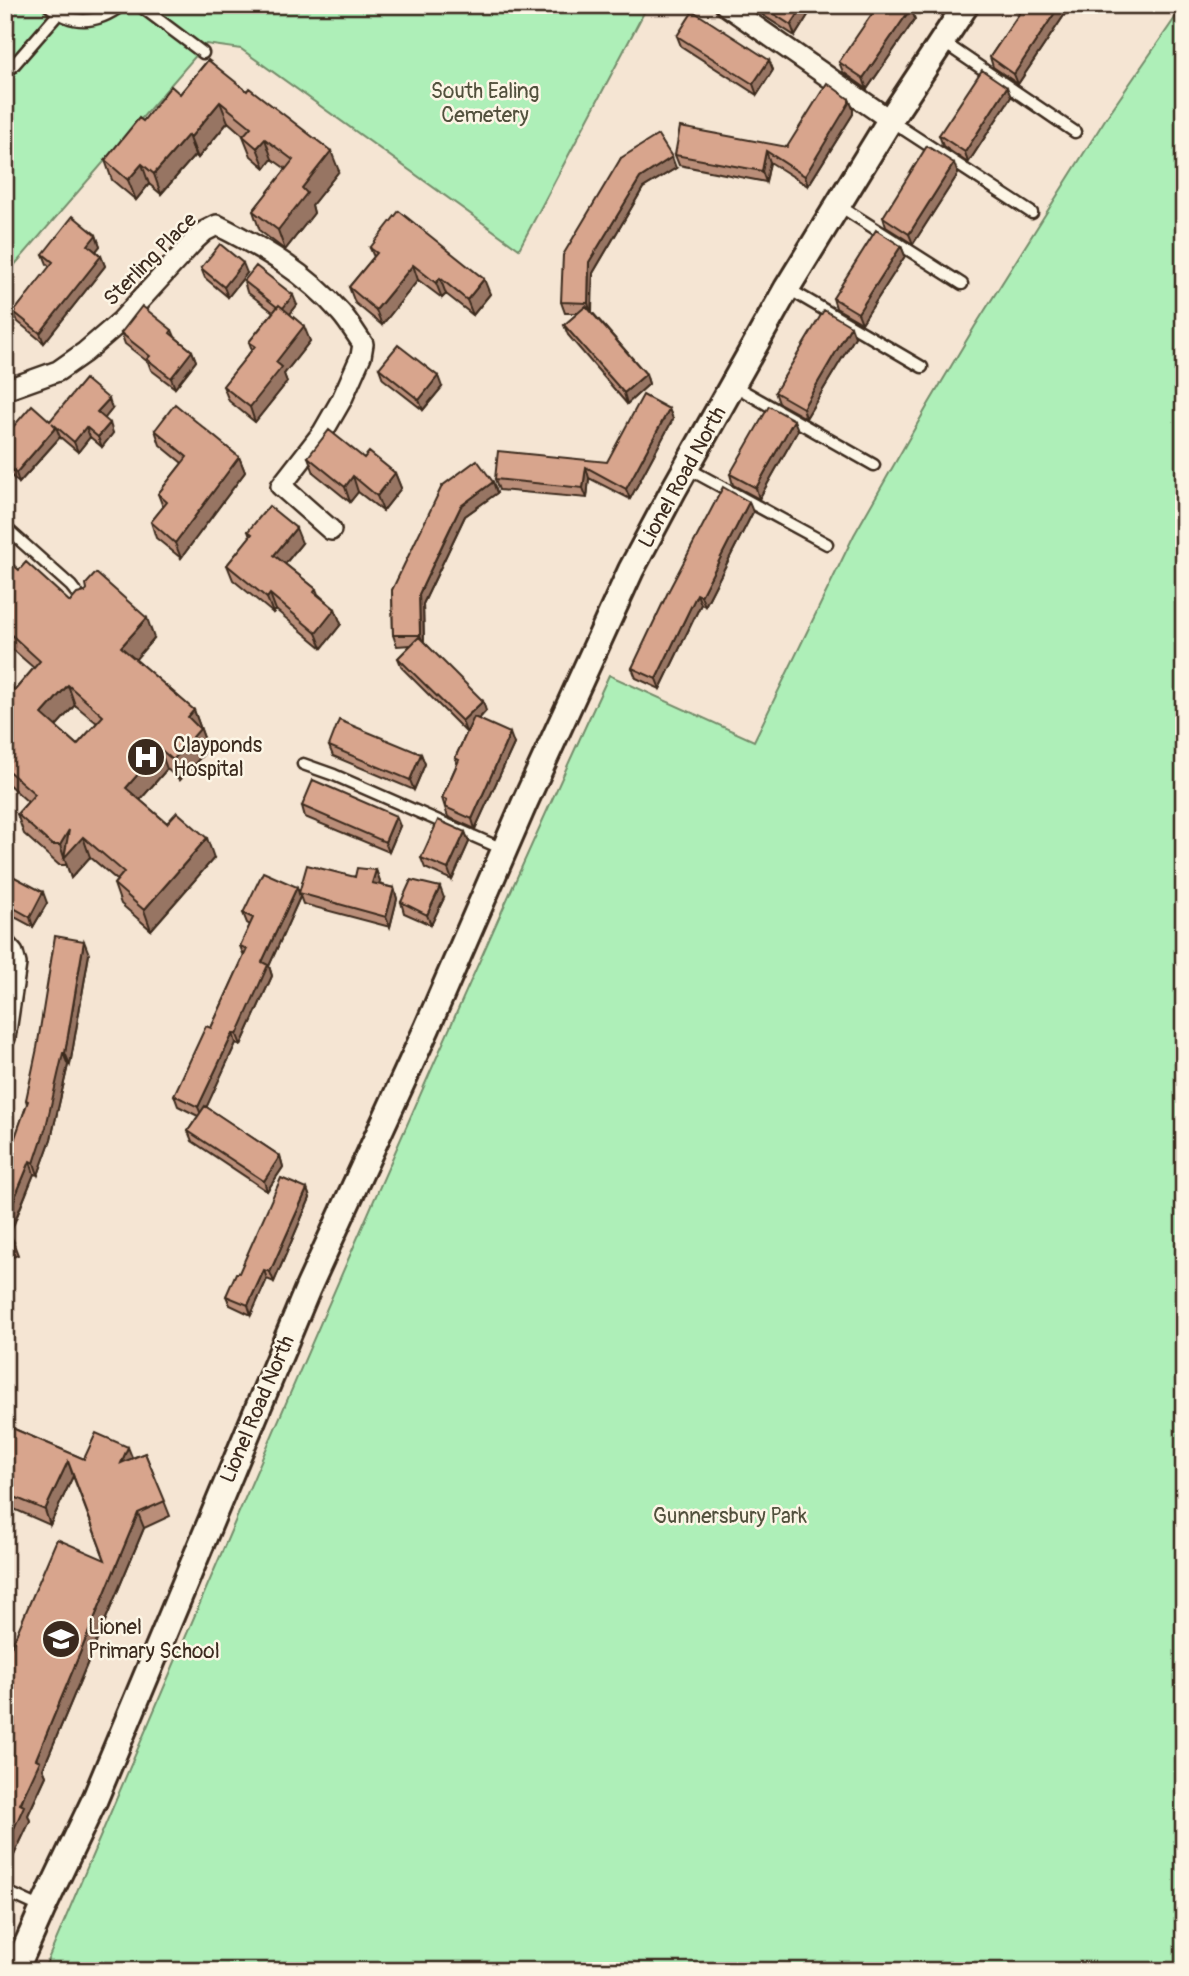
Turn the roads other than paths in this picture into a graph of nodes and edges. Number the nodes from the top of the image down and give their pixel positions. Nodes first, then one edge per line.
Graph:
1 (48, 5) edge
2 (122, 5) edge
3 (139, 5) edge
4 (725, 5) edge
5 (966, 5) edge
6 (58, 14) junction
7 (942, 42) junction
8 (203, 53) dead end
9 (5, 75) edge
10 (890, 120) junction
11 (1075, 132) dead end
12 (837, 205) junction
13 (1032, 213) dead end
14 (962, 284) dead end
15 (787, 288) junction
16 (922, 367) dead end
17 (732, 385) junction
18 (5, 390) edge
19 (874, 465) dead end
20 (687, 467) junction
21 (5, 527) edge
22 (331, 530) dead end
23 (827, 544) dead end
24 (87, 607) edge
25 (303, 764) dead end
26 (505, 850) junction
27 (5, 944) edge
28 (5, 1038) edge
29 (5, 1891) edge
30 (43, 1908) junction
31 (15, 1971) edge

1 - 6 lane
2 - 6 lane
3 - 8 lane
4 - 10 street
5 - 7 street, Lionel Road North
6 - 9 lane
7 - 10 street, Lionel Road North
7 - 11 lane
10 - 12 street, Lionel Road North
10 - 13 lane
12 - 14 lane
12 - 15 street, Lionel Road North
15 - 16 lane
15 - 17 street, Lionel Road North
17 - 19 lane
17 - 20 street, Lionel Road North
18 - 22 street, Sterling Place
20 - 23 lane
20 - 26 street, Lionel Road North
21 - 24 lane
25 - 26 lane
26 - 30 street, Lionel Road North
27 - 28 street
29 - 30 lane
30 - 31 street, Lionel Road North

